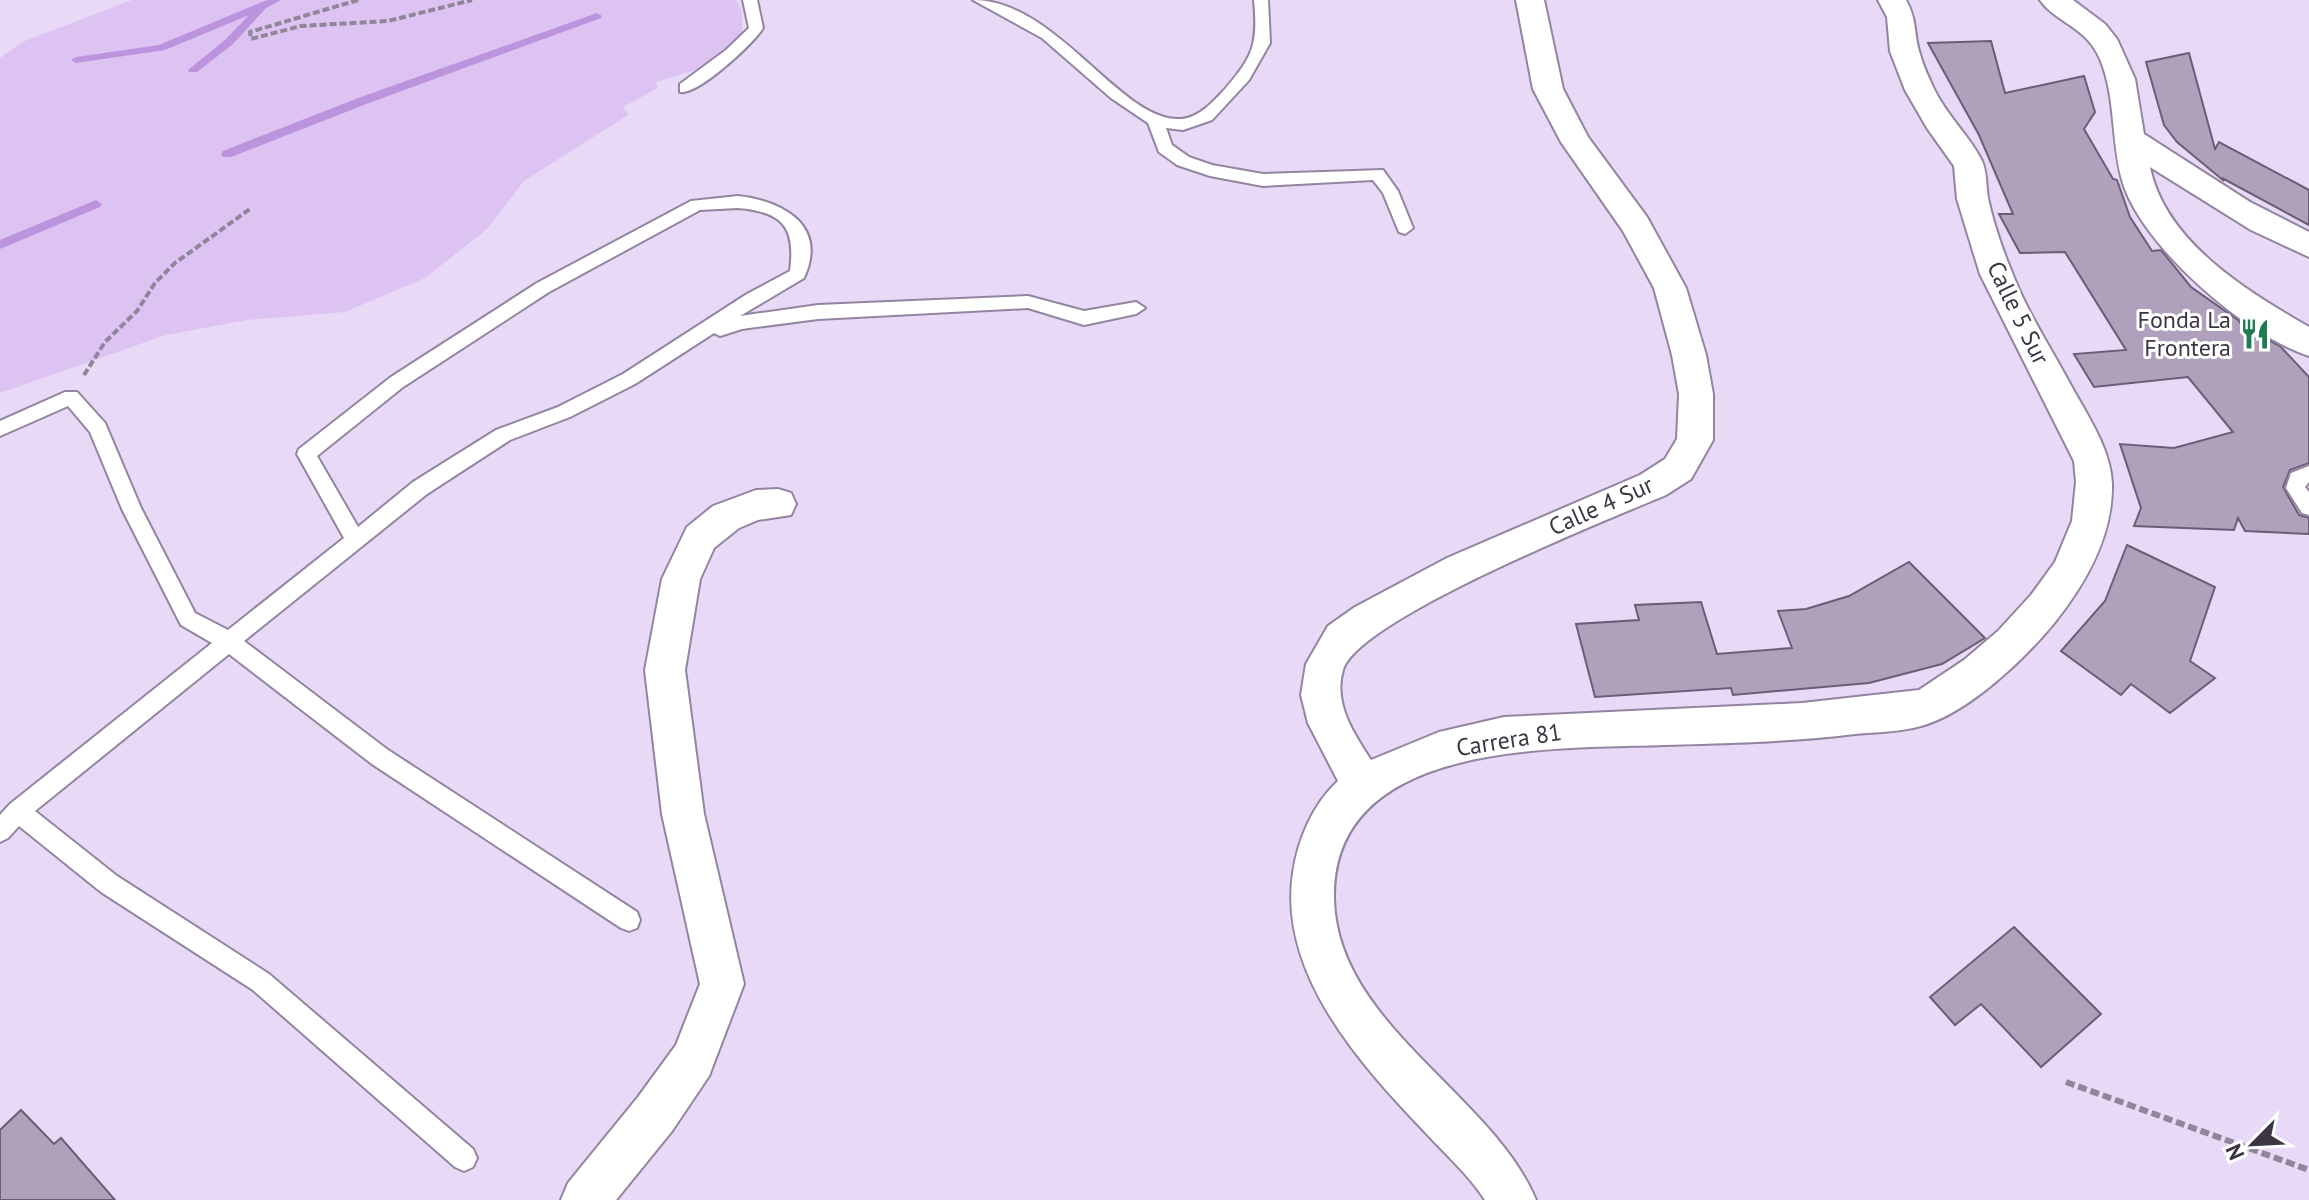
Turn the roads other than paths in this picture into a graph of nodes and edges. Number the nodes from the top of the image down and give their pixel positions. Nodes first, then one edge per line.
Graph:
1 (750, 0) edge
2 (980, 0) edge
3 (1261, 0) edge
4 (1530, 0) edge
5 (1892, 0) edge
6 (2054, 0) edge
7 (685, 88) dead end
8 (1156, 123) junction
9 (2130, 139) junction
10 (1405, 228) dead end
11 (2309, 245) edge
12 (1136, 308) dead end
13 (697, 337) junction
14 (2309, 343) edge
15 (0, 429) edge
16 (2309, 474) edge
17 (778, 504) dead end
18 (2309, 507) edge
19 (355, 539) junction
20 (2063, 583) joint
21 (228, 641) junction
22 (1364, 787) junction
23 (18, 811) junction
24 (0, 831) edge
25 (629, 920) dead end
26 (464, 1158) dead end
27 (585, 1200) edge
28 (1512, 1200) edge

1 - 7 lane
2 - 8 lane
3 - 8 lane
4 - 22 street, Calle 4 Sur
5 - 20 street, Calle 5 Sur
6 - 9 street
8 - 10 lane
9 - 11 street
9 - 14 street
12 - 13 lane
13 - 19 lane
13 - 19 lane
15 - 21 lane
16 - 18 lane
17 - 27 street
19 - 21 lane
20 - 22 street, Carrera 81
21 - 23 lane
21 - 25 lane
22 - 28 street, Carrera 81
23 - 24 lane
23 - 26 lane

